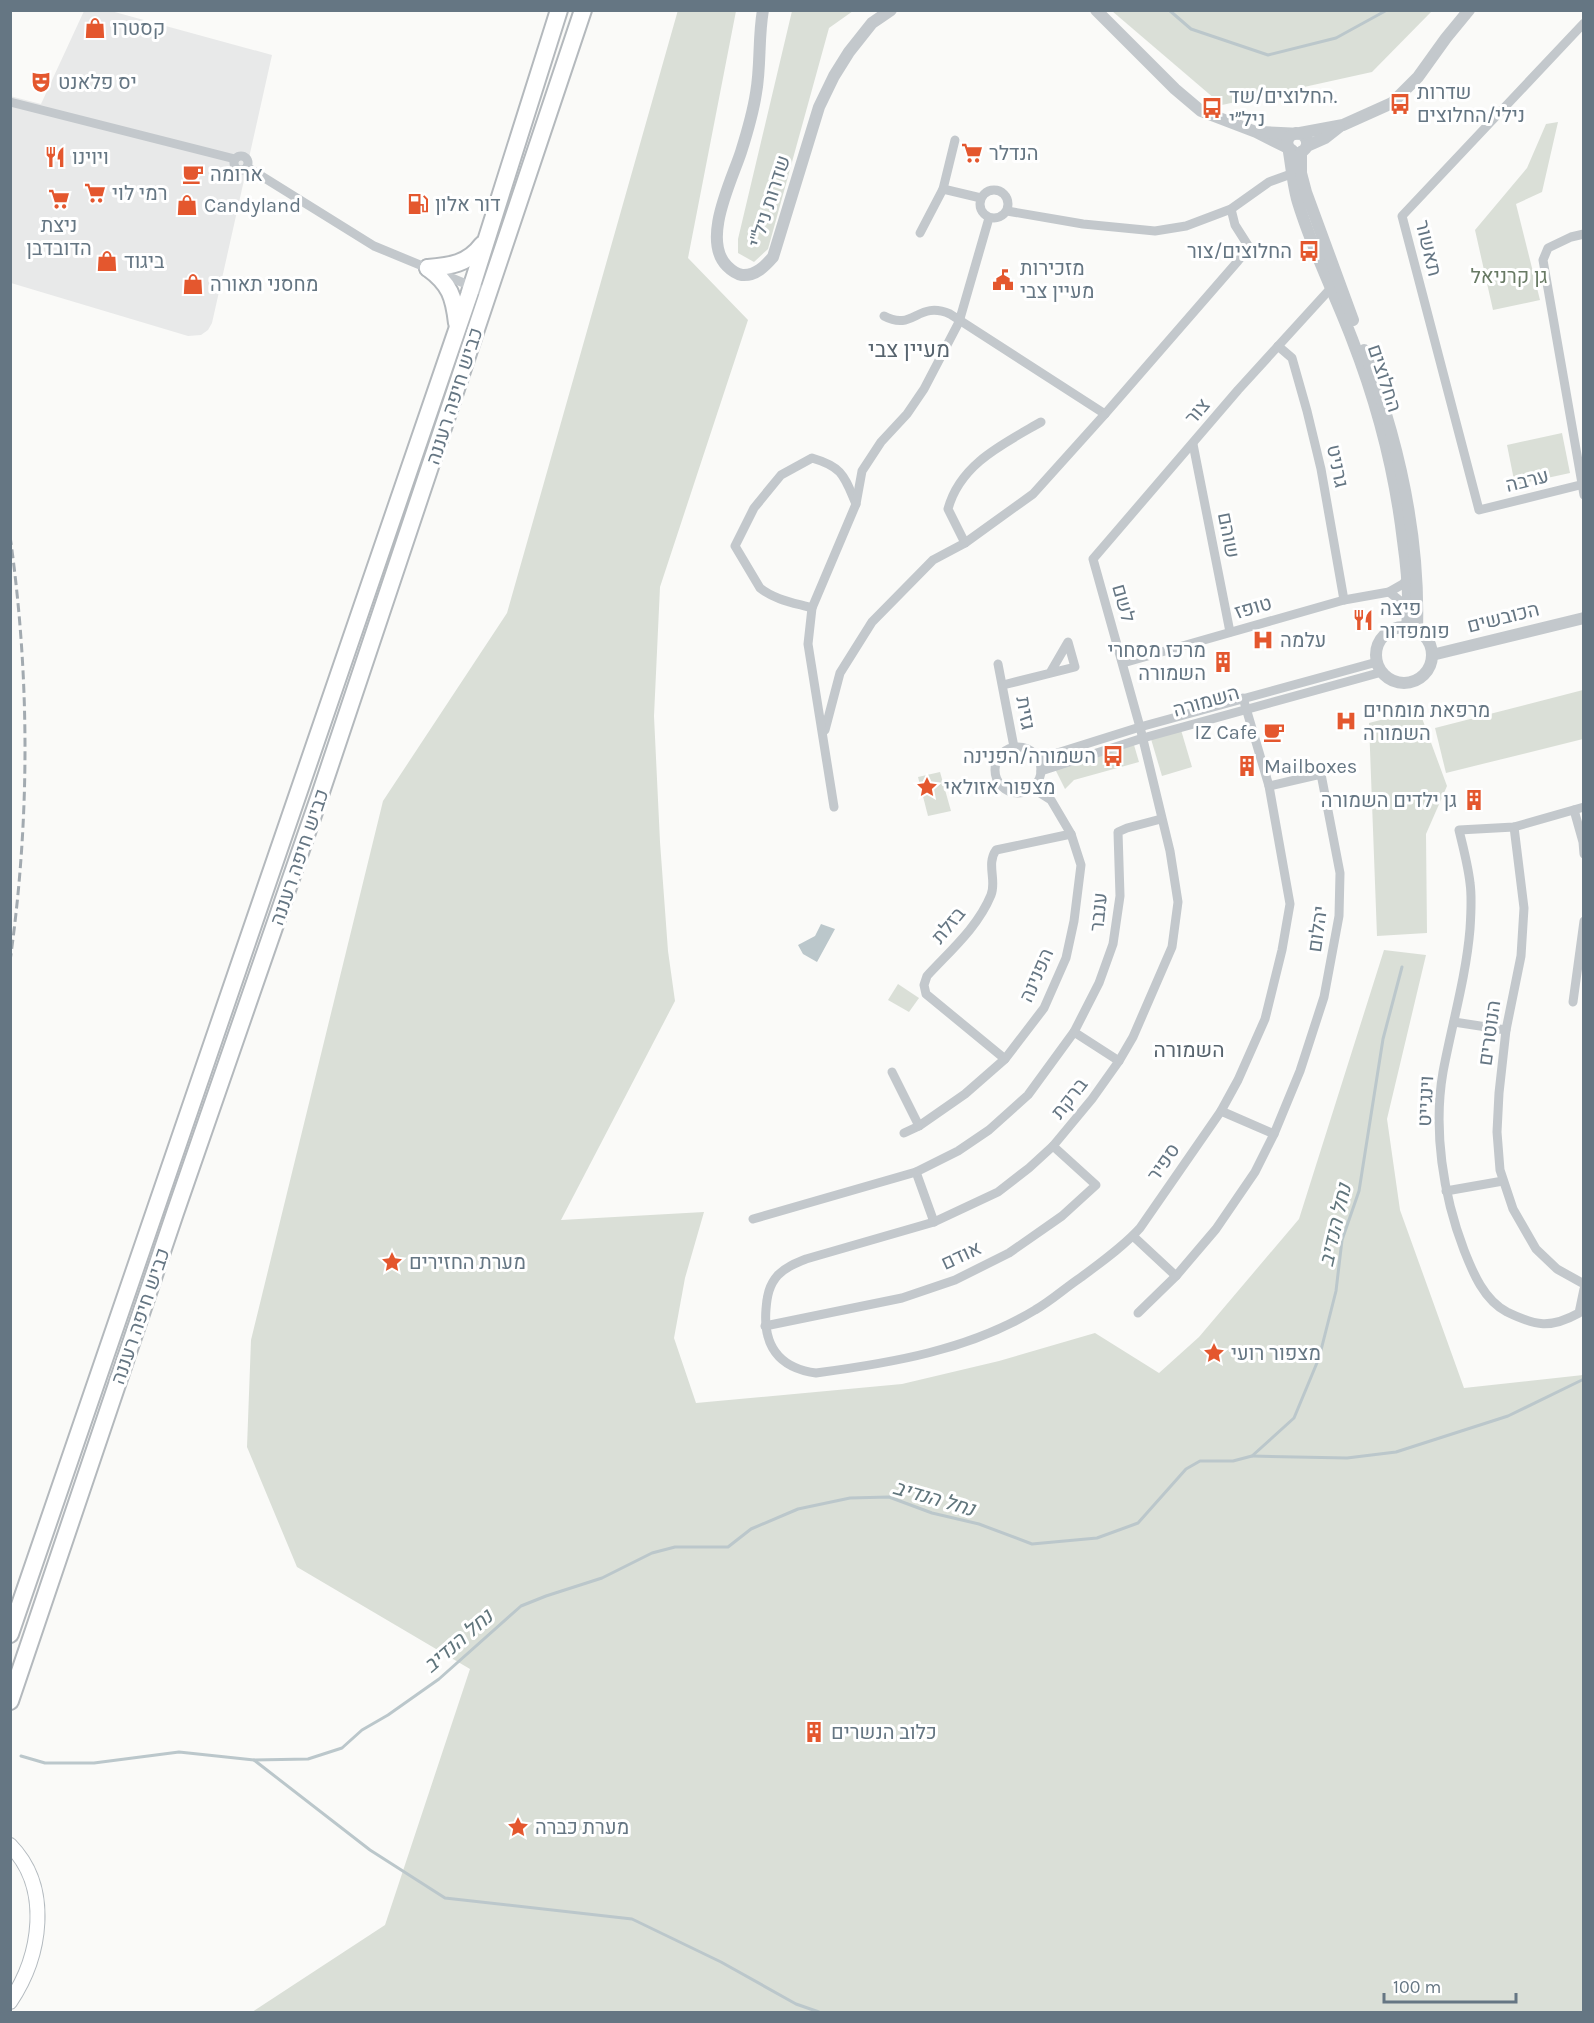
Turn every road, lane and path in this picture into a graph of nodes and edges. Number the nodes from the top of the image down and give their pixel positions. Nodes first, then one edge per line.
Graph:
1 (559, 10) edge
2 (583, 10) edge
3 (763, 10) edge
4 (891, 10) edge
5 (1096, 10) edge
6 (1469, 10) edge
7 (1584, 23) edge
8 (10, 102) edge
9 (1343, 125) junction
10 (1256, 132) junction
11 (1298, 133) junction
12 (955, 140) dead end
13 (1299, 149) junction
14 (1296, 174) junction
15 (943, 189) junction
16 (981, 198) junction
17 (1231, 209) junction
18 (1006, 211) junction
19 (989, 218) junction
20 (920, 233) dead end
21 (1584, 234) edge
22 (484, 242) junction
23 (428, 268) junction
24 (471, 286) junction
25 (1331, 288) junction
26 (488, 293) junction
27 (884, 316) dead end
28 (959, 322) junction
29 (457, 328) junction
30 (1278, 346) junction
31 (1105, 414) junction
32 (1041, 422) dead end
33 (1193, 444) junction
34 (1583, 485) edge
35 (1584, 495) edge
36 (856, 504) junction
37 (1479, 510) joint
38 (965, 543) junction
39 (1093, 559) joint
40 (1407, 578) junction
41 (1389, 592) junction
42 (1344, 600) junction
43 (1408, 607) junction
44 (812, 608) junction
45 (1584, 618) edge
46 (1412, 628) junction
47 (1230, 632) junction
48 (1432, 655) junction
49 (1124, 660) junction
50 (998, 664) dead end
51 (1380, 667) junction
52 (1050, 673) dead end
53 (1003, 685) junction
54 (1243, 698) junction
55 (1246, 708) junction
56 (1140, 727) junction
57 (824, 735) junction
58 (1143, 738) junction
59 (1014, 747) junction
60 (1038, 759) junction
61 (1041, 771) junction
62 (1269, 786) junction
63 (1032, 788) junction
64 (834, 807) dead end
65 (1579, 808) edge
66 (1161, 819) junction
67 (1514, 827) junction
68 (1071, 834) junction
69 (1584, 854) edge
70 (1584, 921) edge
71 (1573, 1002) dead end
72 (1455, 1022) junction
73 (1506, 1030) junction
74 (1074, 1032) junction
75 (1005, 1059) junction
76 (1119, 1061) junction
77 (892, 1072) dead end
78 (1221, 1111) junction
79 (919, 1126) junction
80 (904, 1133) dead end
81 (1274, 1134) junction
82 (1053, 1146) junction
83 (916, 1172) junction
84 (1503, 1181) junction
85 (1446, 1191) junction
86 (753, 1219) dead end
87 (934, 1222) junction
88 (1133, 1236) junction
89 (1176, 1276) junction
90 (1584, 1284) edge
91 (1584, 1289) edge
92 (1138, 1313) dead end
93 (765, 1326) junction
94 (10, 1634) edge
95 (10, 1701) edge
96 (14, 1848) edge
97 (10, 2002) edge

1 - 22 highway, כביש חיפה רעננה
2 - 26 highway, כביש חיפה רעננה
3 - 4 street, שדרות ניל"י
5 - 10 street
6 - 9 street
7 - 37 street, תאשור
8 - 23 street
9 - 11 street
9 - 13 street
10 - 11 street
10 - 13 street
11 - 13 street
11 - 13 street
12 - 15 street
13 - 14 street, החלוצים
14 - 17 street
14 - 25 street, החלוצים
14 - 46 street, החלוצים
15 - 16 street
15 - 20 street
16 - 18 street
16 - 19 street
17 - 18 street
17 - 31 street
18 - 19 street
19 - 28 street
21 - 34 street
22 - 23 highway
22 - 24 highway, כביש חיפה רעננה
23 - 24 street
23 - 29 highway
24 - 26 street
24 - 29 highway, כביש חיפה רעננה
25 - 30 street, צור
25 - 40 street, החלוצים
26 - 95 highway, כביש חיפה רעננה
27 - 28 street
28 - 31 street
28 - 36 street
29 - 94 highway, כביש חיפה רעננה
30 - 33 street, צור
30 - 42 street, גרניט
31 - 38 street
32 - 38 street
33 - 39 street, צור
33 - 47 street, שוהם
34 - 35 street
34 - 37 street, ערבה
36 - 44 street
36 - 44 street
38 - 57 street
39 - 49 street, לשם
40 - 41 street, טופז
40 - 43 street, החלוצים
41 - 42 street, טופז
41 - 43 street
42 - 47 street, טופז
43 - 46 street, החלוצים
44 - 57 street
45 - 48 street, הכובשים
46 - 48 street
46 - 51 street
47 - 49 street, טופז
48 - 51 street
49 - 56 street, לשם
50 - 53 street, גזית
51 - 54 street, השמורה
51 - 55 street, השמורה
52 - 53 street, גזית
53 - 59 street, גזית
54 - 55 street, ספיר
54 - 56 street, השמורה
55 - 58 street, השמורה
55 - 62 street, ספיר
56 - 58 street, ברקת
56 - 60 street, השמורה
57 - 64 street
58 - 61 street, השמורה
58 - 66 street, ברקת
59 - 60 street
59 - 63 street
60 - 61 street
61 - 63 street
62 - 78 street, ספיר
62 - 81 street, יהלום
63 - 68 street, הפנינה
65 - 67 street
65 - 69 street
66 - 74 street, ענבר
66 - 76 street, ברקת
67 - 72 street, וינגייט
67 - 73 street, הנוטרים
68 - 75 street, הפנינה
68 - 75 street, בזלת
70 - 71 street
72 - 73 street
72 - 85 street, וינגייט
73 - 84 street, הנוטרים
74 - 76 street
74 - 83 street, ענבר
75 - 79 street, הפנינה
76 - 82 street, ברקת
77 - 79 street
78 - 81 street
78 - 88 street, ספיר
79 - 80 street, הפנינה
81 - 89 street, יהלום
82 - 87 street, ברקת
82 - 93 street, אודם
83 - 86 street, ענבר
83 - 87 street
84 - 85 street
84 - 90 street, הנוטרים
85 - 91 street, וינגייט
87 - 93 street, ברקת
88 - 89 street
88 - 93 street, ספיר
89 - 92 street, יהלום
96 - 97 main road

